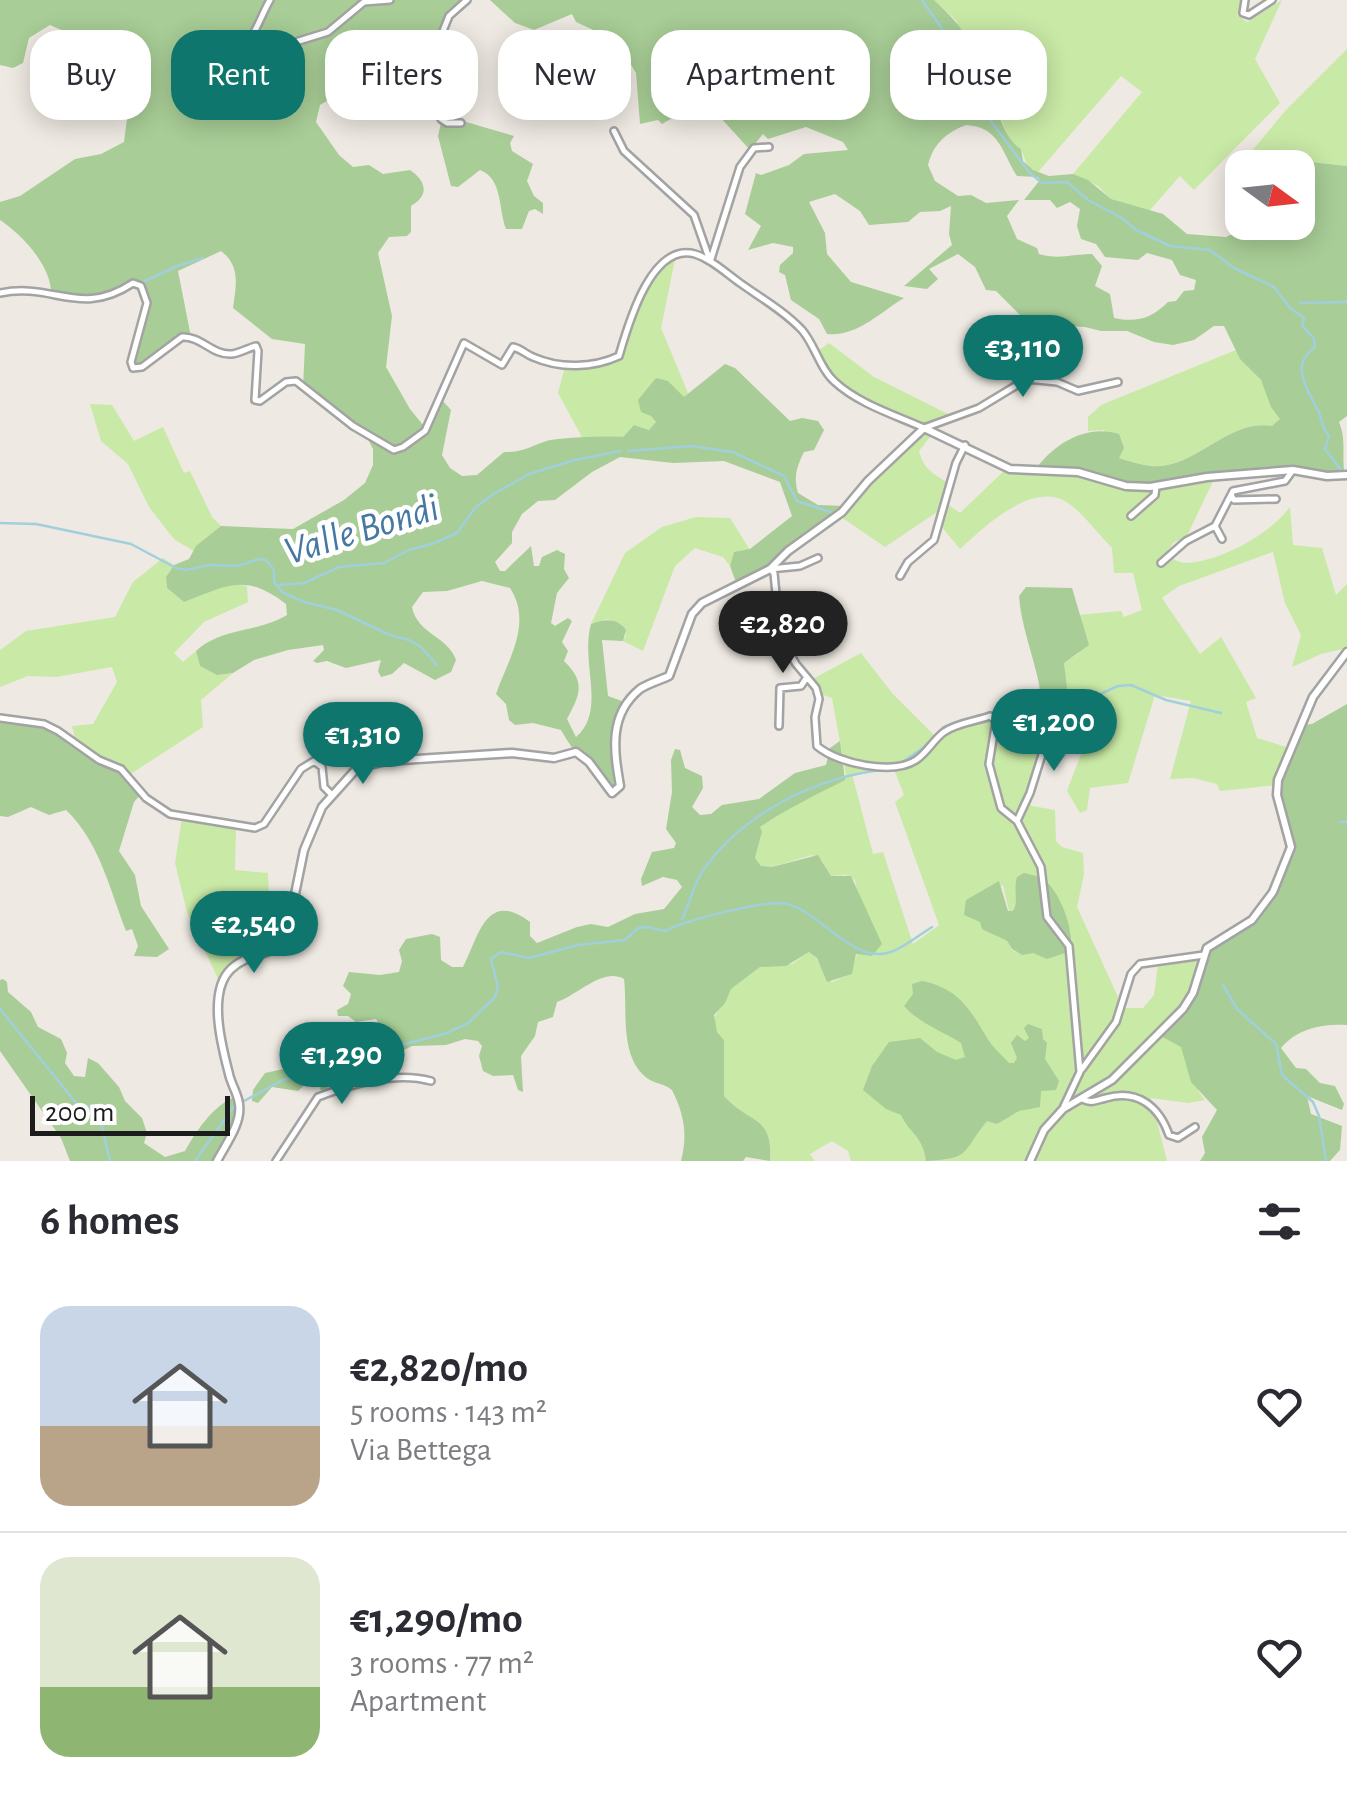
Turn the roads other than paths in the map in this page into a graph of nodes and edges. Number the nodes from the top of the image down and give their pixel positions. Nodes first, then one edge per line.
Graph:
1 (270, 0) edge
2 (390, 0) edge
3 (466, 0) edge
4 (1244, 0) edge
5 (1272, 0) edge
6 (461, 123) dead end
7 (614, 131) dead end
8 (769, 148) dead end
9 (710, 262) junction
10 (0, 293) edge
11 (1118, 382) dead end
12 (924, 428) junction
13 (965, 445) junction
14 (1292, 470) junction
15 (1347, 475) edge
16 (1156, 486) junction
17 (1231, 495) junction
18 (1276, 499) dead end
19 (1131, 516) dead end
20 (1215, 526) junction
21 (1222, 539) dead end
22 (818, 558) dead end
23 (1161, 564) dead end
24 (770, 569) junction
25 (900, 576) dead end
26 (1347, 652) edge
27 (807, 677) junction
28 (1055, 712) dead end
29 (0, 718) edge
30 (779, 726) dead end
31 (331, 794) junction
32 (1018, 821) junction
33 (1204, 955) junction
34 (1080, 1072) junction
35 (431, 1081) dead end
36 (1082, 1099) junction
37 (1063, 1109) junction
38 (1195, 1128) dead end
39 (217, 1161) edge
40 (276, 1161) edge
41 (1030, 1161) edge

1 - 2 street
3 - 6 street
4 - 5 street
7 - 9 street
8 - 9 street
9 - 10 street
9 - 12 street
11 - 12 street
12 - 13 street
12 - 24 street
13 - 16 street
13 - 25 street
14 - 15 street
14 - 16 street
14 - 17 street
16 - 19 street
17 - 18 street
17 - 20 street
20 - 21 street
20 - 23 street
22 - 24 street
24 - 27 street
24 - 31 street
26 - 33 street
27 - 30 street
27 - 32 street
28 - 32 street
29 - 31 street
31 - 39 street
32 - 34 street
33 - 34 street
33 - 36 street
34 - 37 street
35 - 40 street
36 - 37 street
36 - 38 street
37 - 41 street

